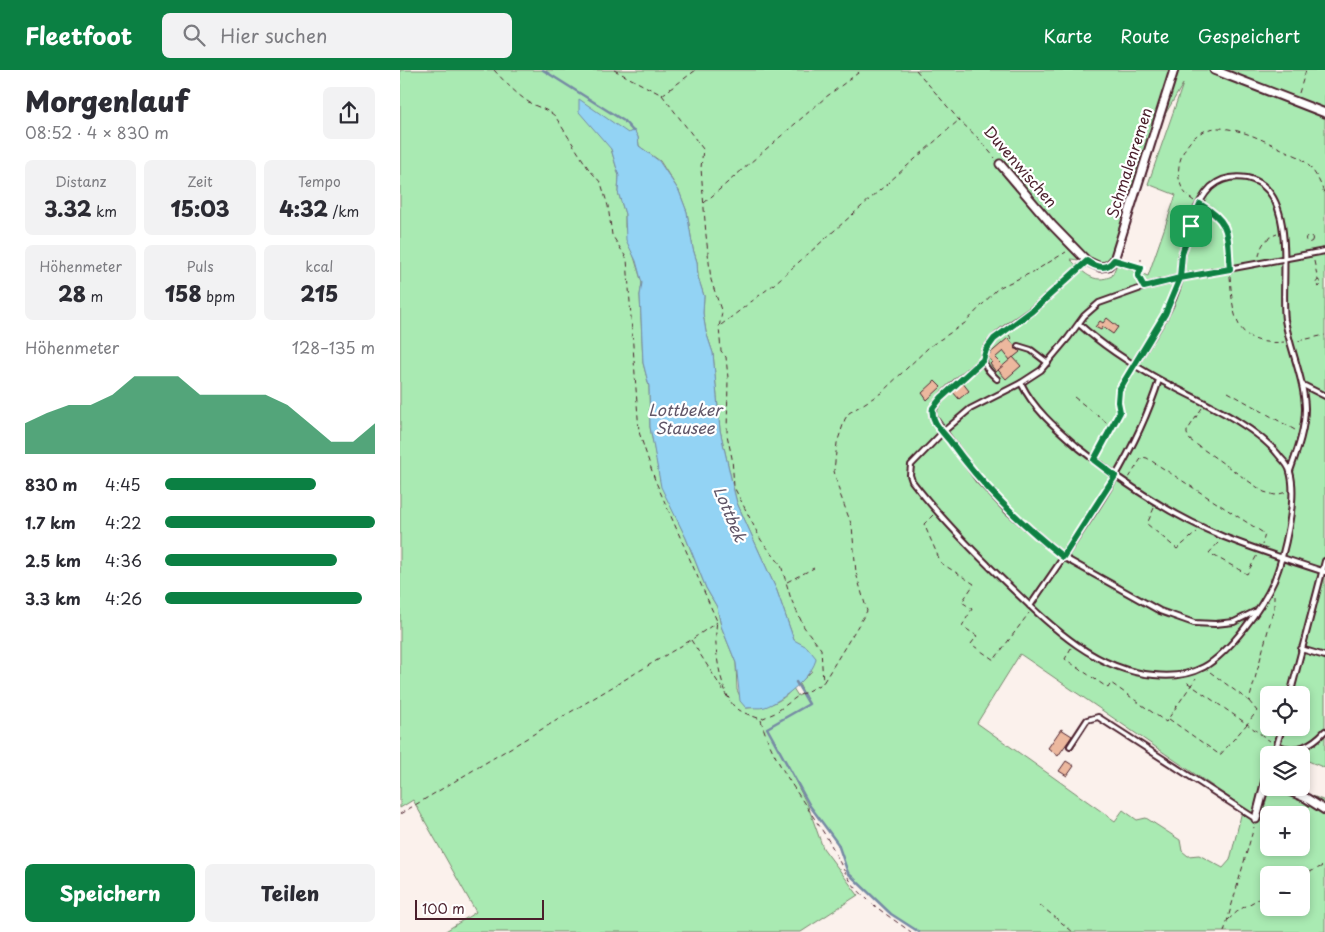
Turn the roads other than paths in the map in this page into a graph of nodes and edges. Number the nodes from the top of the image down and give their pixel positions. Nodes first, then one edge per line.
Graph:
1 (1174, 70) edge
2 (1214, 70) edge
3 (1325, 113) edge
4 (1000, 164) road end
5 (1325, 251) edge
6 (1284, 259) junction
7 (1087, 261) junction
8 (1180, 278) junction
9 (1079, 324) junction
10 (1018, 346) road end
11 (983, 360) junction
12 (1048, 363) junction
13 (1134, 365) junction
14 (997, 379) dead end
15 (1159, 380) junction
16 (1021, 384) junction
17 (1303, 385) junction
18 (1325, 396) edge
19 (943, 432) junction
20 (1290, 471) junction
21 (1115, 476) junction
22 (1063, 557) junction
23 (1280, 558) junction
24 (1325, 561) edge
25 (1324, 571) edge
26 (1032, 607) junction
27 (1256, 611) junction
28 (1301, 649) junction
29 (1325, 656) edge
30 (1292, 686) edge
31 (1325, 731) edge
32 (1280, 736) edge
33 (1277, 745) joint
34 (1070, 746) dead end
35 (1263, 796) edge
36 (1301, 796) edge
37 (1325, 810) edge
38 (1256, 819) joint

1 - 7 street, Schmalenremen
2 - 3 street
4 - 7 street, Duvenwischen
5 - 6 lane
6 - 8 lane
6 - 8 lane
6 - 17 lane
7 - 11 lane
8 - 9 lane
8 - 13 lane
9 - 12 lane
9 - 13 lane
10 - 12 lane
11 - 14 lane
11 - 19 lane
12 - 16 lane
13 - 15 lane
15 - 20 lane
15 - 21 lane
16 - 19 lane
16 - 21 lane
17 - 18 lane
17 - 20 lane
19 - 22 lane
19 - 26 lane
20 - 23 lane
21 - 22 lane
21 - 23 lane
22 - 26 lane
22 - 27 lane
23 - 25 lane
23 - 27 lane
24 - 25 lane
25 - 28 lane
26 - 27 lane
28 - 29 lane
28 - 30 lane
31 - 33 lane
32 - 33 lane
34 - 38 lane
35 - 38 street
36 - 37 street

